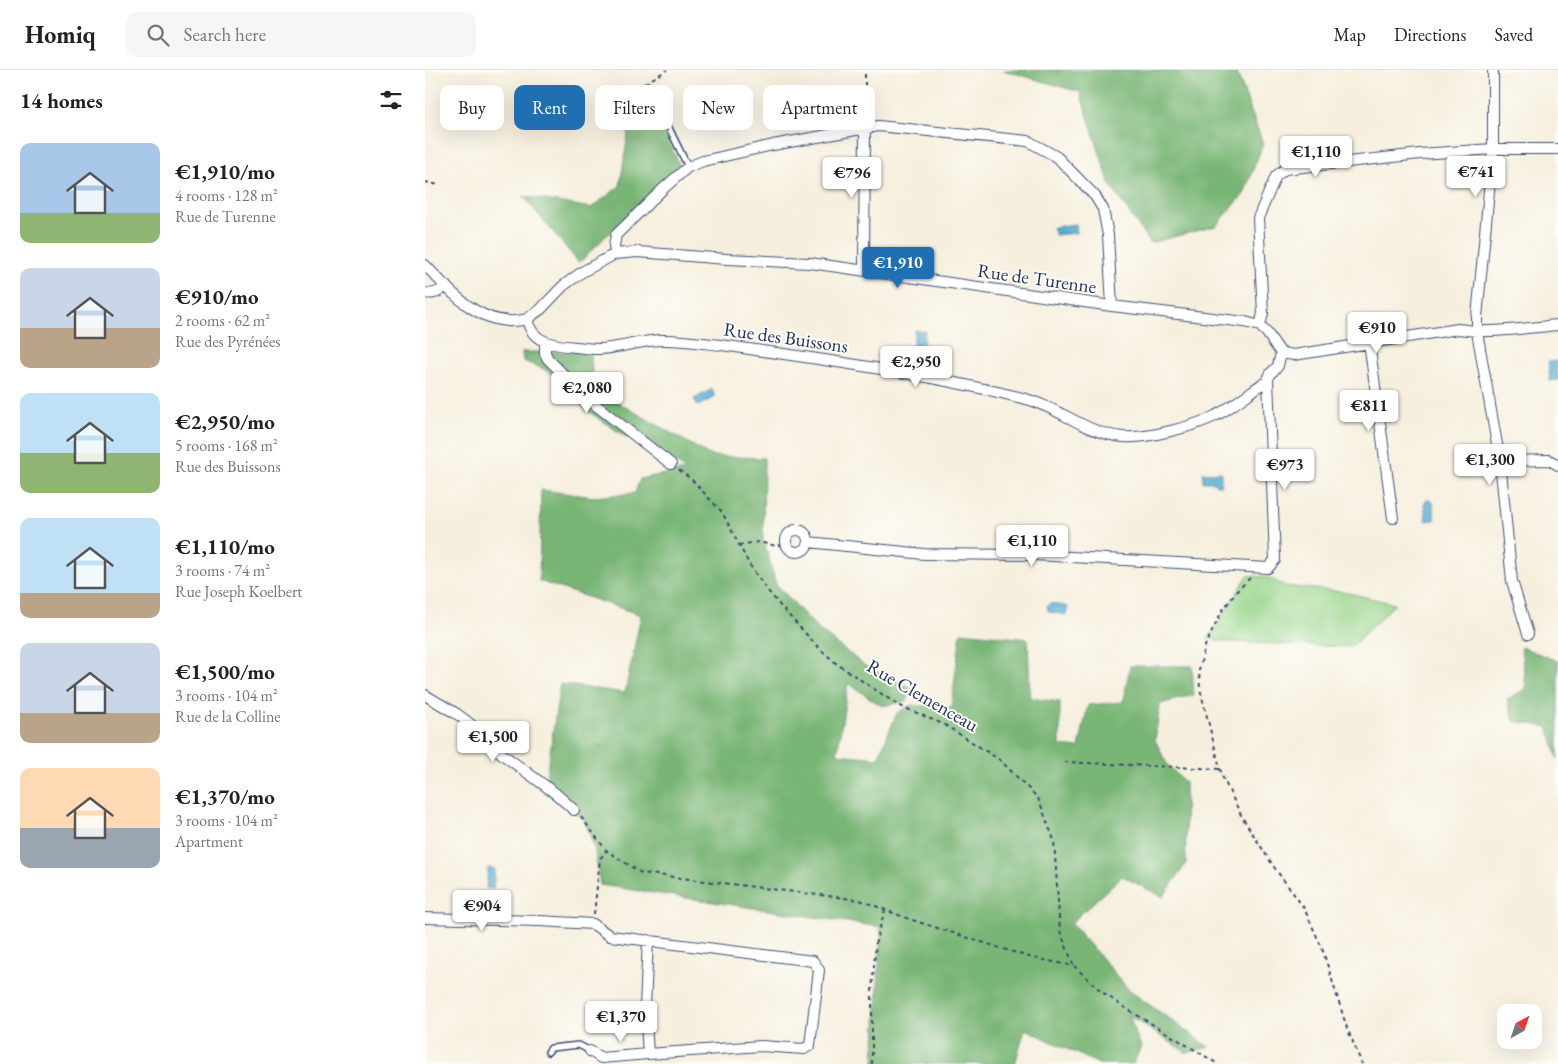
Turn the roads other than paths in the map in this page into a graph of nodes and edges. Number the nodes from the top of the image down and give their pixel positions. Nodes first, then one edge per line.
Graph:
1 (1493, 70) edge
2 (875, 126) edge
3 (670, 130) edge
4 (854, 130) edge
5 (865, 130) edge
6 (1493, 149) junction
7 (1558, 149) edge
8 (688, 168) junction
9 (615, 254) junction
10 (425, 265) edge
11 (864, 270) junction
12 (446, 286) junction
13 (425, 293) edge
14 (1112, 306) junction
15 (527, 318) junction
16 (1558, 325) edge
17 (1260, 326) junction
18 (1477, 332) junction
19 (545, 342) junction
20 (1369, 342) junction
21 (1281, 353) junction
22 (1268, 383) junction
23 (1500, 461) junction
24 (671, 464) road end
25 (1558, 465) edge
26 (1393, 518) dead end
27 (808, 542) junction
28 (1528, 634) dead end
29 (425, 695) edge
30 (574, 810) road end
31 (425, 918) edge
32 (648, 940) junction
33 (590, 1051) joint
34 (548, 1052) dead end
35 (648, 1054) junction

1 - 6 street
2 - 14 street
3 - 8 lane
4 - 8 street
5 - 11 street
6 - 7 street
6 - 17 street
6 - 18 street
8 - 9 street
9 - 11 street, Rue de Turenne
9 - 15 street, Rue de Turenne
10 - 12 street
11 - 14 street, Rue de Turenne
12 - 13 street
12 - 15 street
14 - 17 street, Rue de Turenne
15 - 19 street
16 - 18 street
17 - 21 street
18 - 20 street
18 - 23 street
19 - 22 street, Rue des Buissons
19 - 24 street
20 - 21 street
20 - 26 street
21 - 22 street
22 - 27 street
23 - 25 street
23 - 28 street
27 - 27 street
29 - 30 street
31 - 32 street
32 - 35 street
32 - 35 street
33 - 34 lane
33 - 35 street

